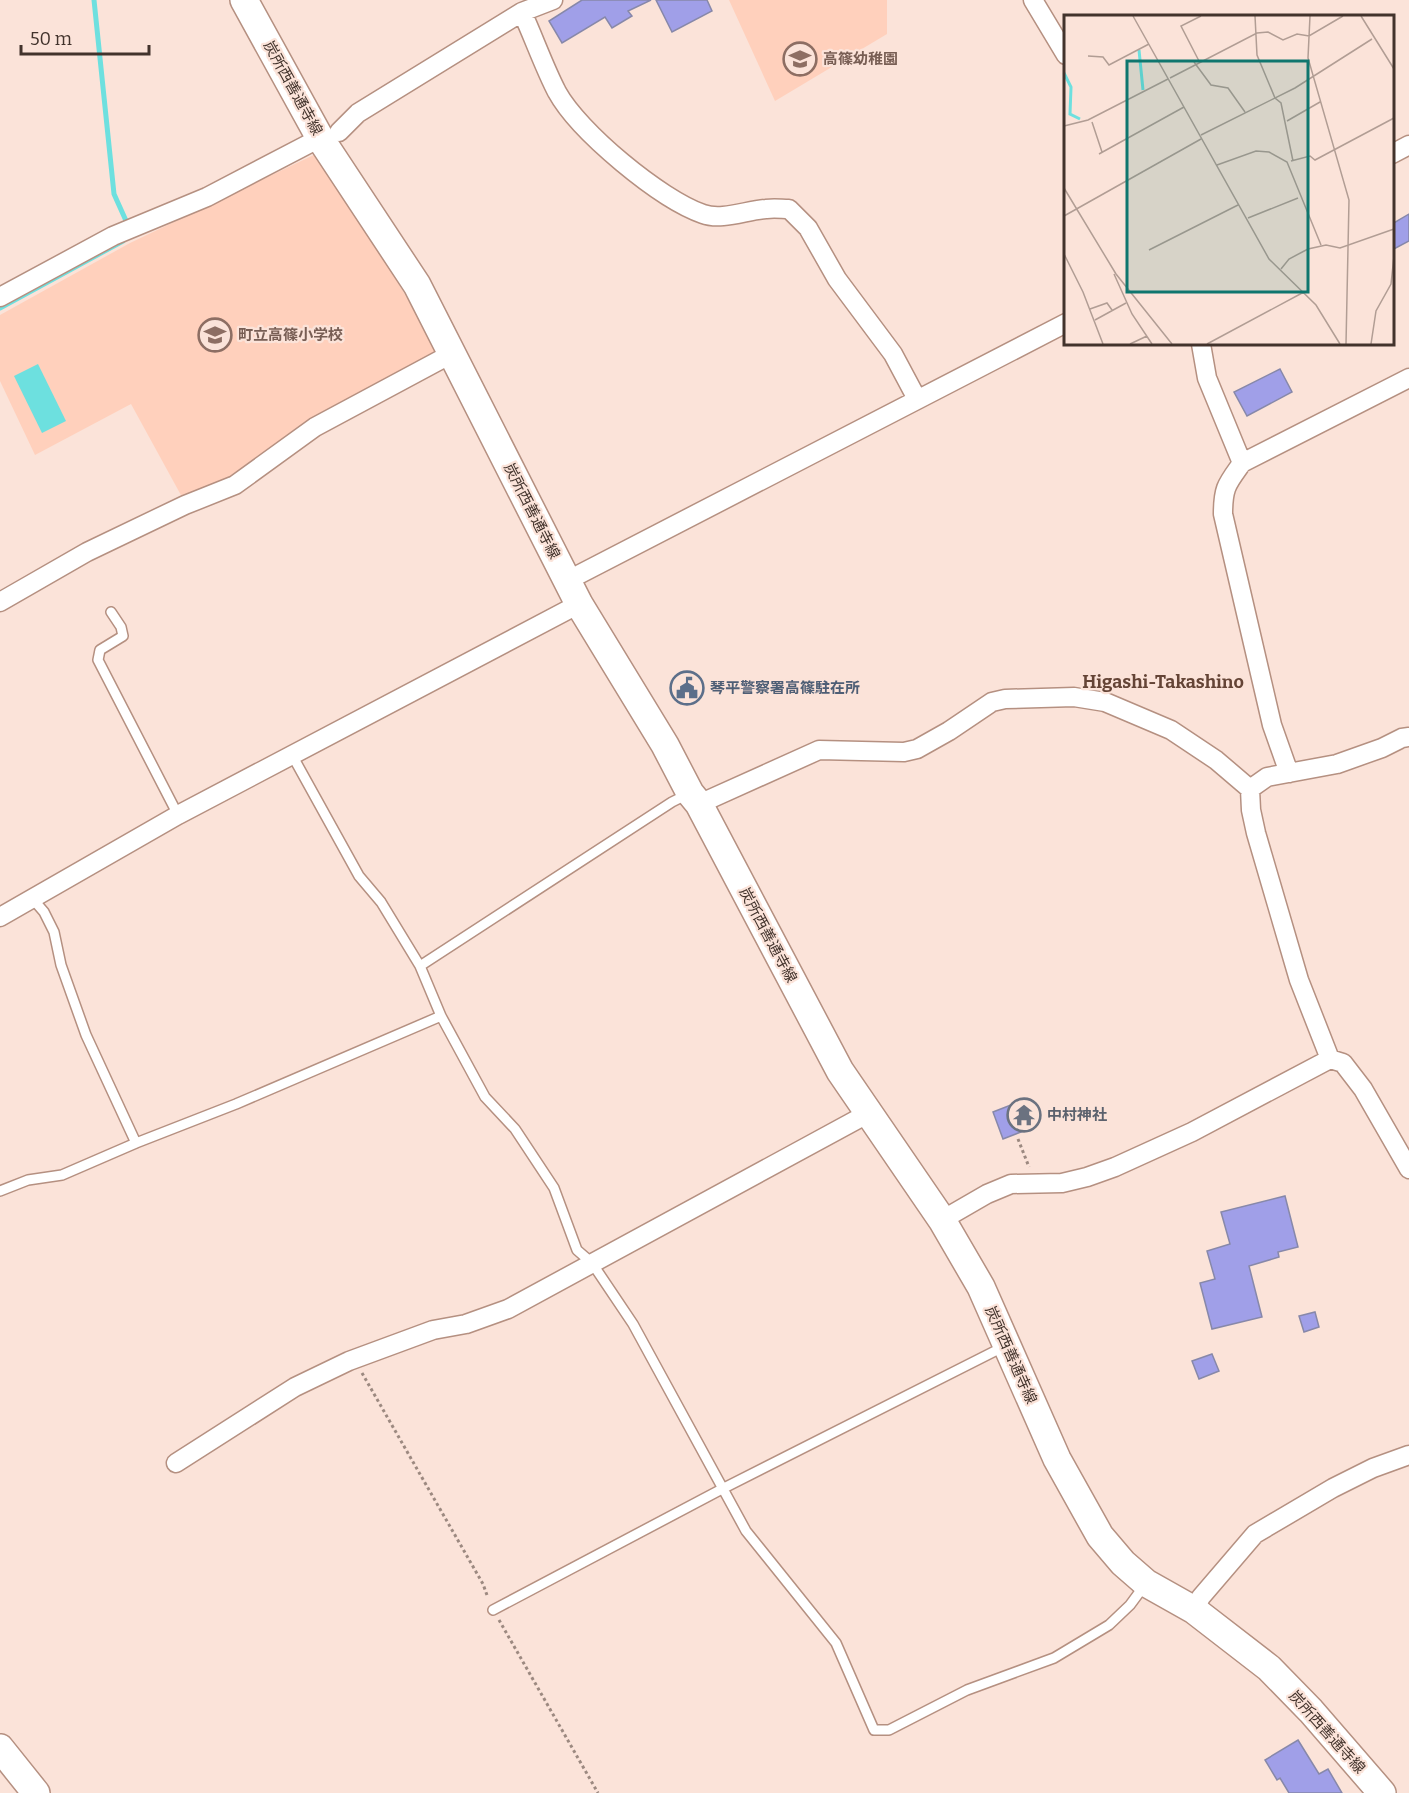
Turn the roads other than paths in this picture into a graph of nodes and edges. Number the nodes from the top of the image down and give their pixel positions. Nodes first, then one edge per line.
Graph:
1 (244, 0) edge
2 (554, 0) edge
3 (1034, 0) edge
4 (522, 12) junction
5 (1064, 53) edge
6 (329, 135) junction
7 (1409, 145) edge
8 (1394, 153) edge
9 (0, 297) edge
10 (1064, 324) edge
11 (1202, 345) edge
12 (453, 353) junction
13 (1409, 378) edge
14 (917, 399) junction
15 (1242, 463) junction
16 (580, 574) dead end
17 (0, 602) edge
18 (579, 604) junction
19 (111, 612) dead end
20 (1409, 737) edge
21 (292, 755) junction
22 (1289, 773) junction
23 (1250, 789) junction
24 (695, 798) junction
25 (178, 815) junction
26 (32, 898) junction
27 (0, 917) edge
28 (420, 966) junction
29 (441, 1016) junction
30 (1330, 1059) junction
31 (869, 1113) junction
32 (136, 1143) junction
33 (1409, 1169) edge
34 (0, 1191) edge
35 (942, 1220) junction
36 (592, 1263) junction
37 (1007, 1345) junction
38 (1409, 1455) edge
39 (176, 1462) dead end
40 (722, 1489) junction
41 (1146, 1583) junction
42 (493, 1610) road end
43 (1194, 1610) junction
44 (0, 1748) edge
45 (1372, 1790) edge
46 (36, 1793) edge

1 - 6 main road, 炭所西善通寺線
2 - 4 street
3 - 5 street
4 - 6 street
4 - 14 street
6 - 9 street
6 - 12 main road, 炭所西善通寺線
7 - 8 street
10 - 14 street
11 - 15 street
12 - 17 street
12 - 18 main road, 炭所西善通寺線
13 - 15 street
14 - 16 street
15 - 22 street
18 - 21 street
18 - 24 main road, 炭所西善通寺線
19 - 25 lane
20 - 22 street
21 - 25 street
21 - 28 lane
22 - 23 street
23 - 24 street
23 - 30 street
24 - 28 lane
24 - 31 main road, 炭所西善通寺線
25 - 26 street
26 - 27 street
26 - 32 lane
28 - 29 lane
29 - 32 lane
29 - 36 lane
30 - 33 street
30 - 35 street
31 - 35 main road, 炭所西善通寺線
31 - 36 street
32 - 34 lane
35 - 37 main road, 炭所西善通寺線
36 - 39 street
36 - 40 lane
37 - 40 lane
37 - 41 main road, 炭所西善通寺線
38 - 43 street
40 - 41 lane
40 - 42 lane
41 - 43 main road, 炭所西善通寺線
43 - 45 main road, 炭所西善通寺線
44 - 46 main road

